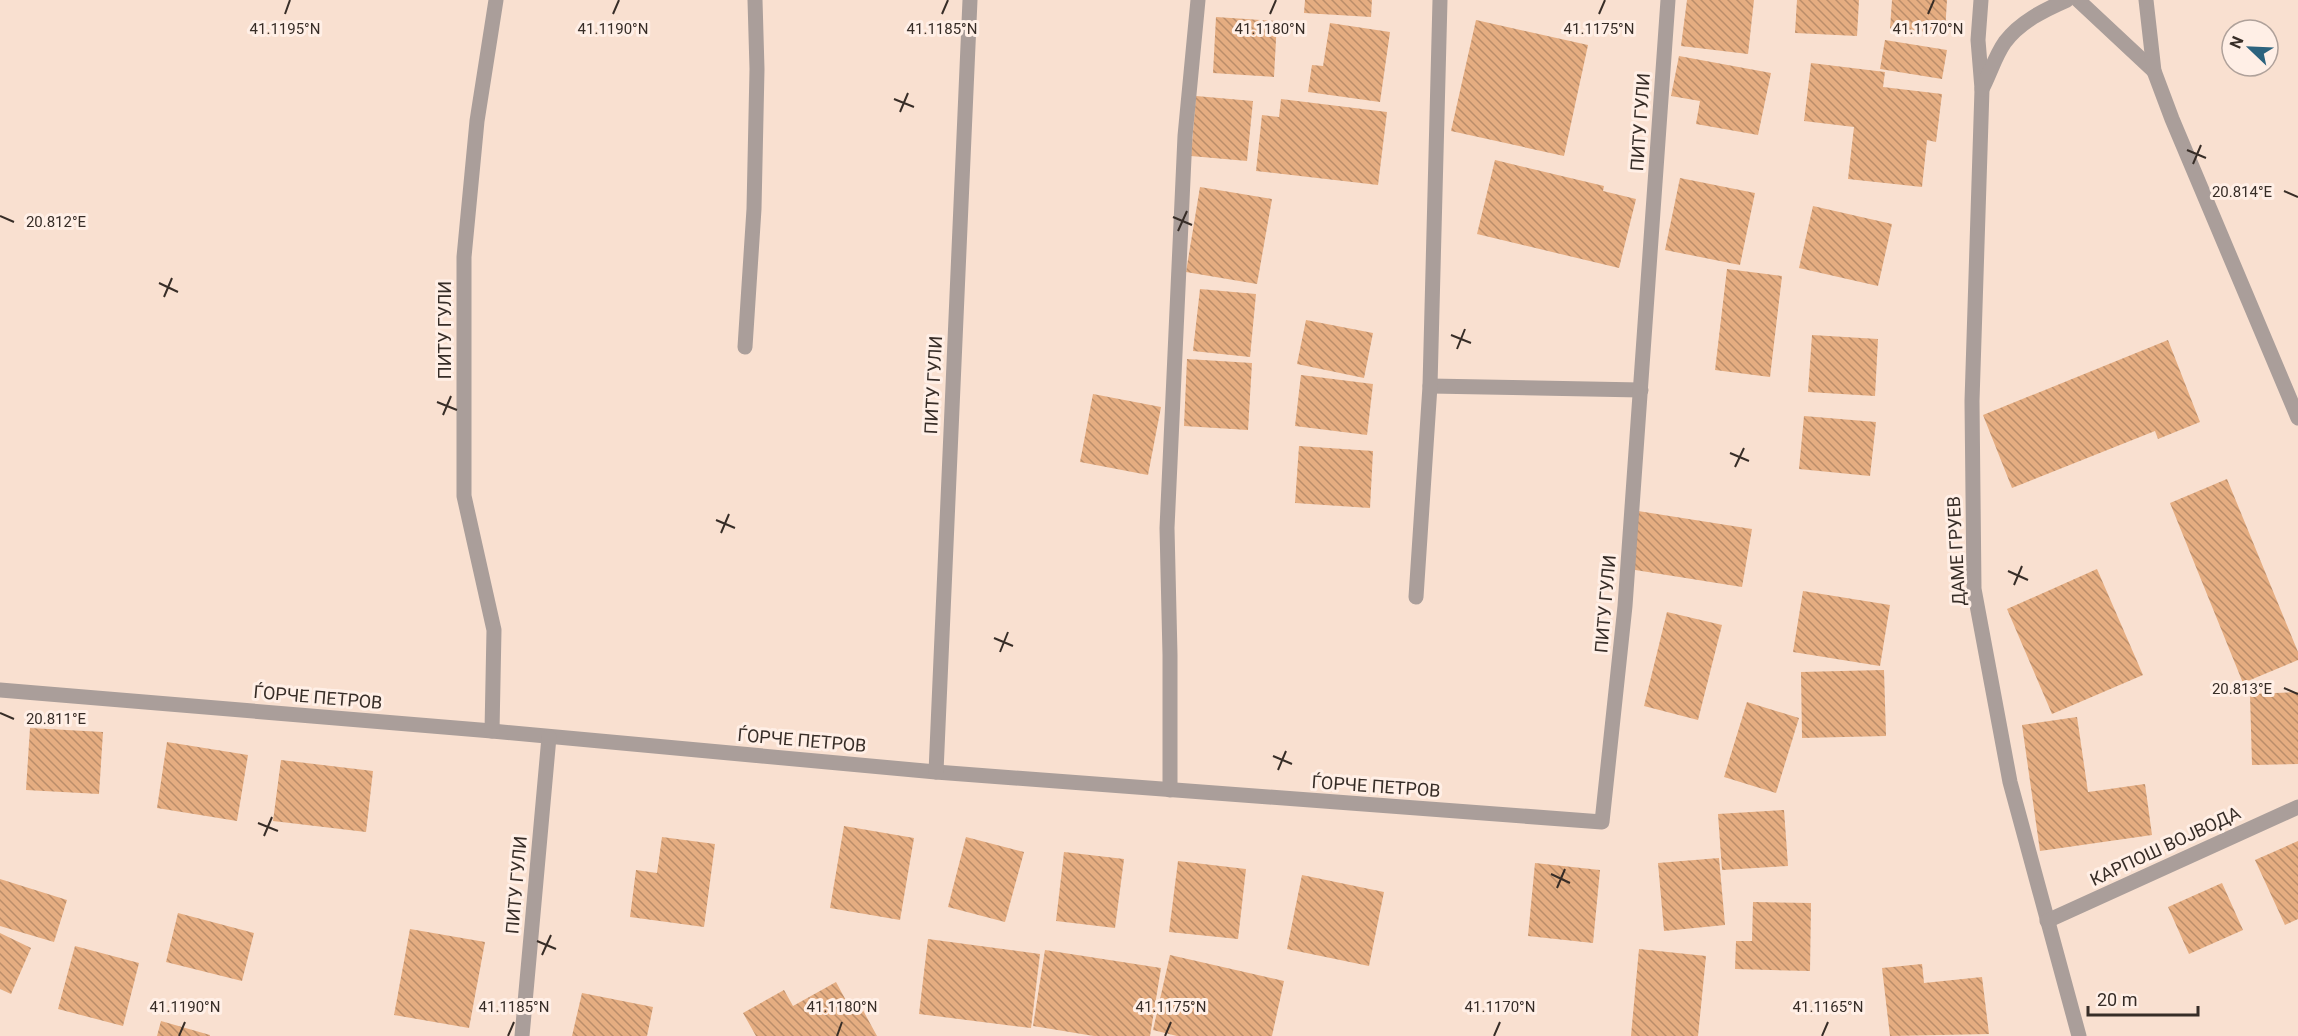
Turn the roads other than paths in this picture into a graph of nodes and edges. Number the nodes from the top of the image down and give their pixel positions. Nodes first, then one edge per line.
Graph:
1 (496, 0) edge
2 (755, 0) edge
3 (970, 0) edge
4 (1198, 0) edge
5 (1440, 0) edge
6 (1668, 0) edge
7 (1981, 0) edge
8 (2067, 0) edge
9 (2078, 0) edge
10 (2146, 0) edge
11 (2154, 71) junction
12 (1982, 89) junction
13 (745, 347) dead end
14 (1430, 386) junction
15 (1641, 390) junction
16 (2298, 418) edge
17 (1416, 597) dead end
18 (0, 690) edge
19 (492, 731) junction
20 (549, 737) junction
21 (936, 772) junction
22 (1170, 790) junction
23 (2298, 807) edge
24 (1602, 822) joint
25 (2047, 921) junction
26 (522, 1036) edge
27 (2079, 1036) edge

1 - 19 street, ПИТУ ГУЛИ
2 - 13 street
3 - 21 street, ПИТУ ГУЛИ
4 - 22 street
5 - 14 street
6 - 15 street, ПИТУ ГУЛИ
7 - 12 street, ДАМЕ ГРУЕВ
8 - 12 street
9 - 11 street
10 - 11 street
11 - 16 street
12 - 25 street, ДАМЕ ГРУЕВ
14 - 15 street
14 - 17 street
15 - 24 street, ПИТУ ГУЛИ
18 - 19 street, ЃОРЧЕ ПЕТРОВ
19 - 20 street, ЃОРЧЕ ПЕТРОВ
20 - 21 street, ЃОРЧЕ ПЕТРОВ
20 - 26 street, ПИТУ ГУЛИ
21 - 22 street, ЃОРЧЕ ПЕТРОВ
22 - 24 street, ЃОРЧЕ ПЕТРОВ
23 - 25 street, КАРПОШ ВОЈВОДА
25 - 27 street, ДАМЕ ГРУЕВ

